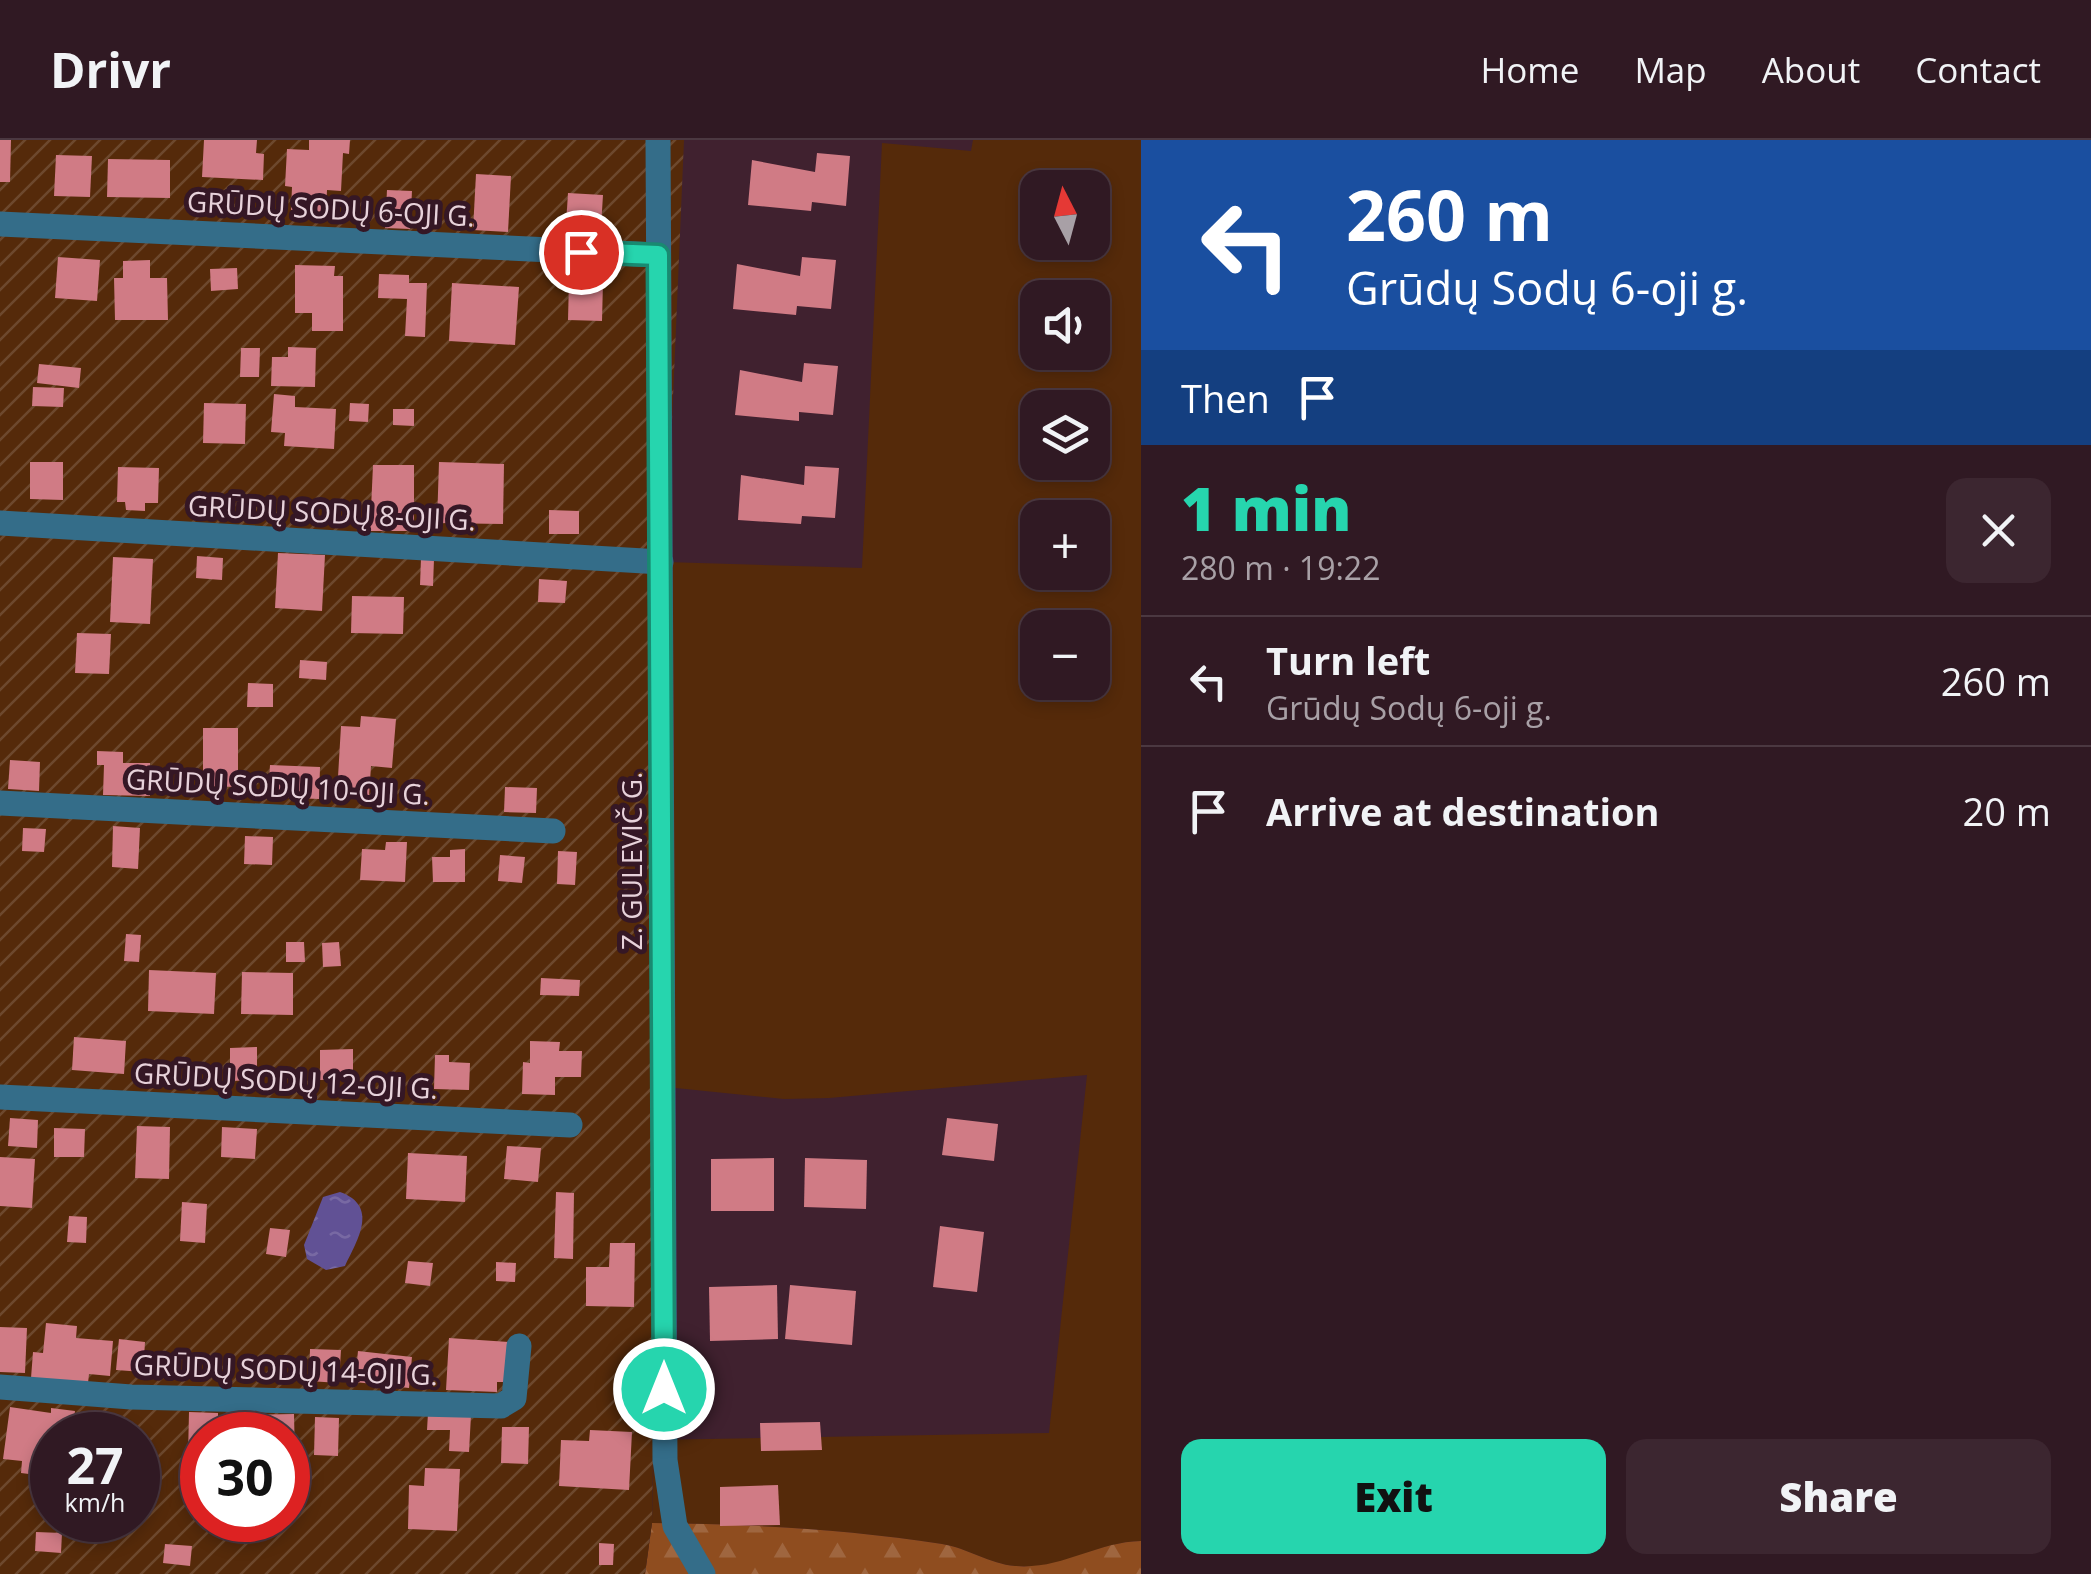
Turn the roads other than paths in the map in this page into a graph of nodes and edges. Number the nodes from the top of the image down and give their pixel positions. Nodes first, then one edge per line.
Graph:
1 (658, 140) edge
2 (0, 224) edge
3 (658, 255) junction
4 (0, 523) edge
5 (661, 562) junction
6 (0, 803) edge
7 (553, 831) dead end
8 (0, 1097) edge
9 (570, 1124) dead end
10 (520, 1346) dead end
11 (0, 1387) edge
12 (703, 1574) edge

1 - 3 street, Z. GULEVIČ G.
2 - 3 street, GRŪDŲ SODŲ 6-OJI G.
3 - 5 street, Z. GULEVIČ G.
4 - 5 street, GRŪDŲ SODŲ 8-OJI G.
5 - 12 street, Z. GULEVIČ G.
6 - 7 street, GRŪDŲ SODŲ 10-OJI G.
8 - 9 street, GRŪDŲ SODŲ 12-OJI G.
10 - 11 street, GRŪDŲ SODŲ 14-OJI G.

